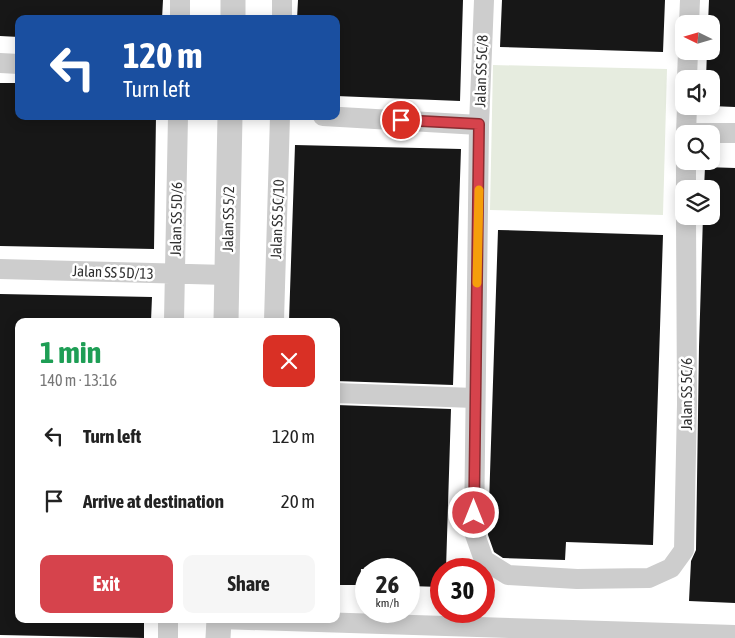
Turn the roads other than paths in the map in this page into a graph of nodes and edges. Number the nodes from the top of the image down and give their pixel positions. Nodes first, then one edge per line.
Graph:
1 (180, 0) edge
2 (233, 0) edge
3 (282, 0) edge
4 (484, 0) edge
5 (690, 0) edge
6 (180, 15) edge
7 (233, 15) edge
8 (282, 15) edge
9 (689, 15) edge
10 (0, 63) edge
11 (15, 64) edge
12 (340, 117) edge
13 (178, 120) edge
14 (230, 120) edge
15 (280, 120) edge
16 (479, 124) junction
17 (720, 133) edge
18 (735, 133) edge
19 (686, 225) edge
20 (0, 269) edge
21 (175, 274) junction
22 (227, 275) junction
23 (174, 318) edge
24 (226, 318) edge
25 (274, 318) edge
26 (340, 393) edge
27 (474, 398) junction
28 (483, 558) edge
29 (495, 567) edge
30 (168, 623) edge
31 (219, 623) edge
32 (340, 623) edge
33 (735, 635) edge
34 (168, 638) edge
35 (218, 638) edge

1 - 6 street
2 - 7 street
3 - 8 street
4 - 16 street, Jalan SS 5C/8
5 - 9 street
10 - 11 street
12 - 16 street
13 - 21 street, Jalan SS 5D/6
14 - 22 street, Jalan SS 5/2
15 - 25 street, Jalan SS 5C/10
16 - 27 street, Jalan SS 5C/8
17 - 18 street
19 - 29 street, Jalan SS 5C/6
20 - 21 street, Jalan SS 5D/13
21 - 22 street, Jalan SS 5D/13
21 - 23 street, Jalan SS 5D/6
22 - 24 street, Jalan SS 5/2
26 - 27 street
27 - 28 street, Jalan SS 5C/8
30 - 34 street
31 - 35 street
32 - 33 street

